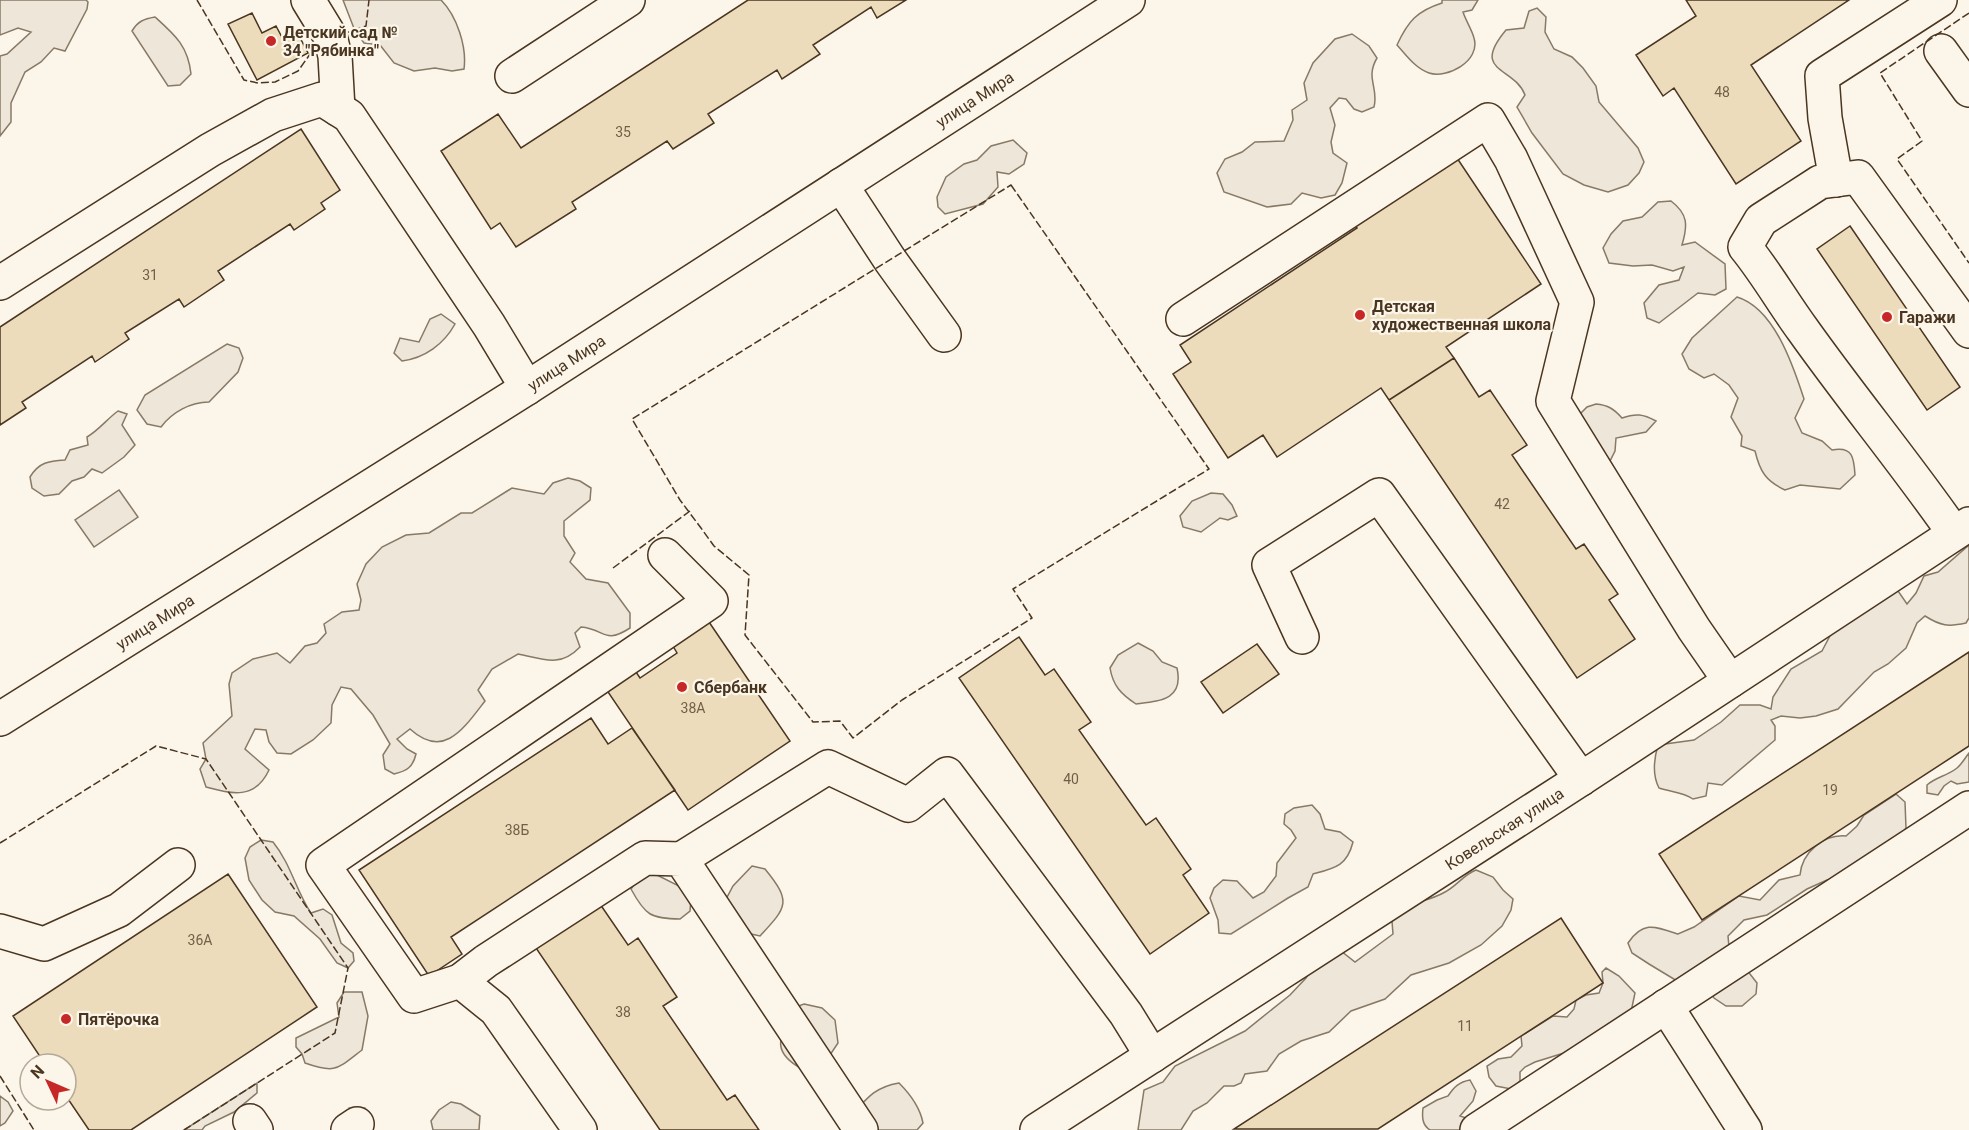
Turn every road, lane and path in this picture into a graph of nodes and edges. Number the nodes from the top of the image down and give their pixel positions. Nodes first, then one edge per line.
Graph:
1 (308, 0) edge
2 (628, 0) edge
3 (1128, 0) edge
4 (1940, 0) edge
5 (1941, 51) dead end
6 (512, 76) dead end
7 (1969, 90) edge
8 (338, 109) junction
9 (1836, 180) junction
10 (842, 185) junction
11 (0, 283) edge
12 (1183, 319) dead end
13 (1969, 331) edge
14 (944, 335) dead end
15 (527, 388) junction
16 (1962, 529) edge
17 (665, 555) dead end
18 (1302, 637) dead end
19 (1730, 681) junction
20 (0, 719) edge
21 (1581, 779) junction
22 (1969, 808) edge
23 (681, 859) junction
24 (178, 865) dead end
25 (0, 932) edge
26 (460, 981) junction
27 (1666, 1006) junction
28 (1152, 1056) junction
29 (580, 1130) edge
30 (861, 1130) edge
31 (1037, 1130) edge
32 (1478, 1130) edge
33 (1745, 1130) edge

1 - 8 main road
2 - 6 main road
3 - 10 main road, улица Мира
4 - 9 main road
5 - 7 main road
8 - 11 main road
8 - 15 main road
9 - 13 main road
9 - 16 main road
10 - 14 main road
10 - 15 main road, улица Мира
12 - 19 main road
15 - 20 main road, улица Мира
16 - 19 main road, Ковельская улица
17 - 26 main road
18 - 21 main road
19 - 21 main road, Ковельская улица
21 - 28 main road, Ковельская улица
22 - 27 main road
23 - 26 main road
23 - 28 main road
23 - 30 main road
24 - 25 main road
26 - 29 main road
27 - 32 main road
27 - 33 main road
28 - 31 main road, Ковельская улица

